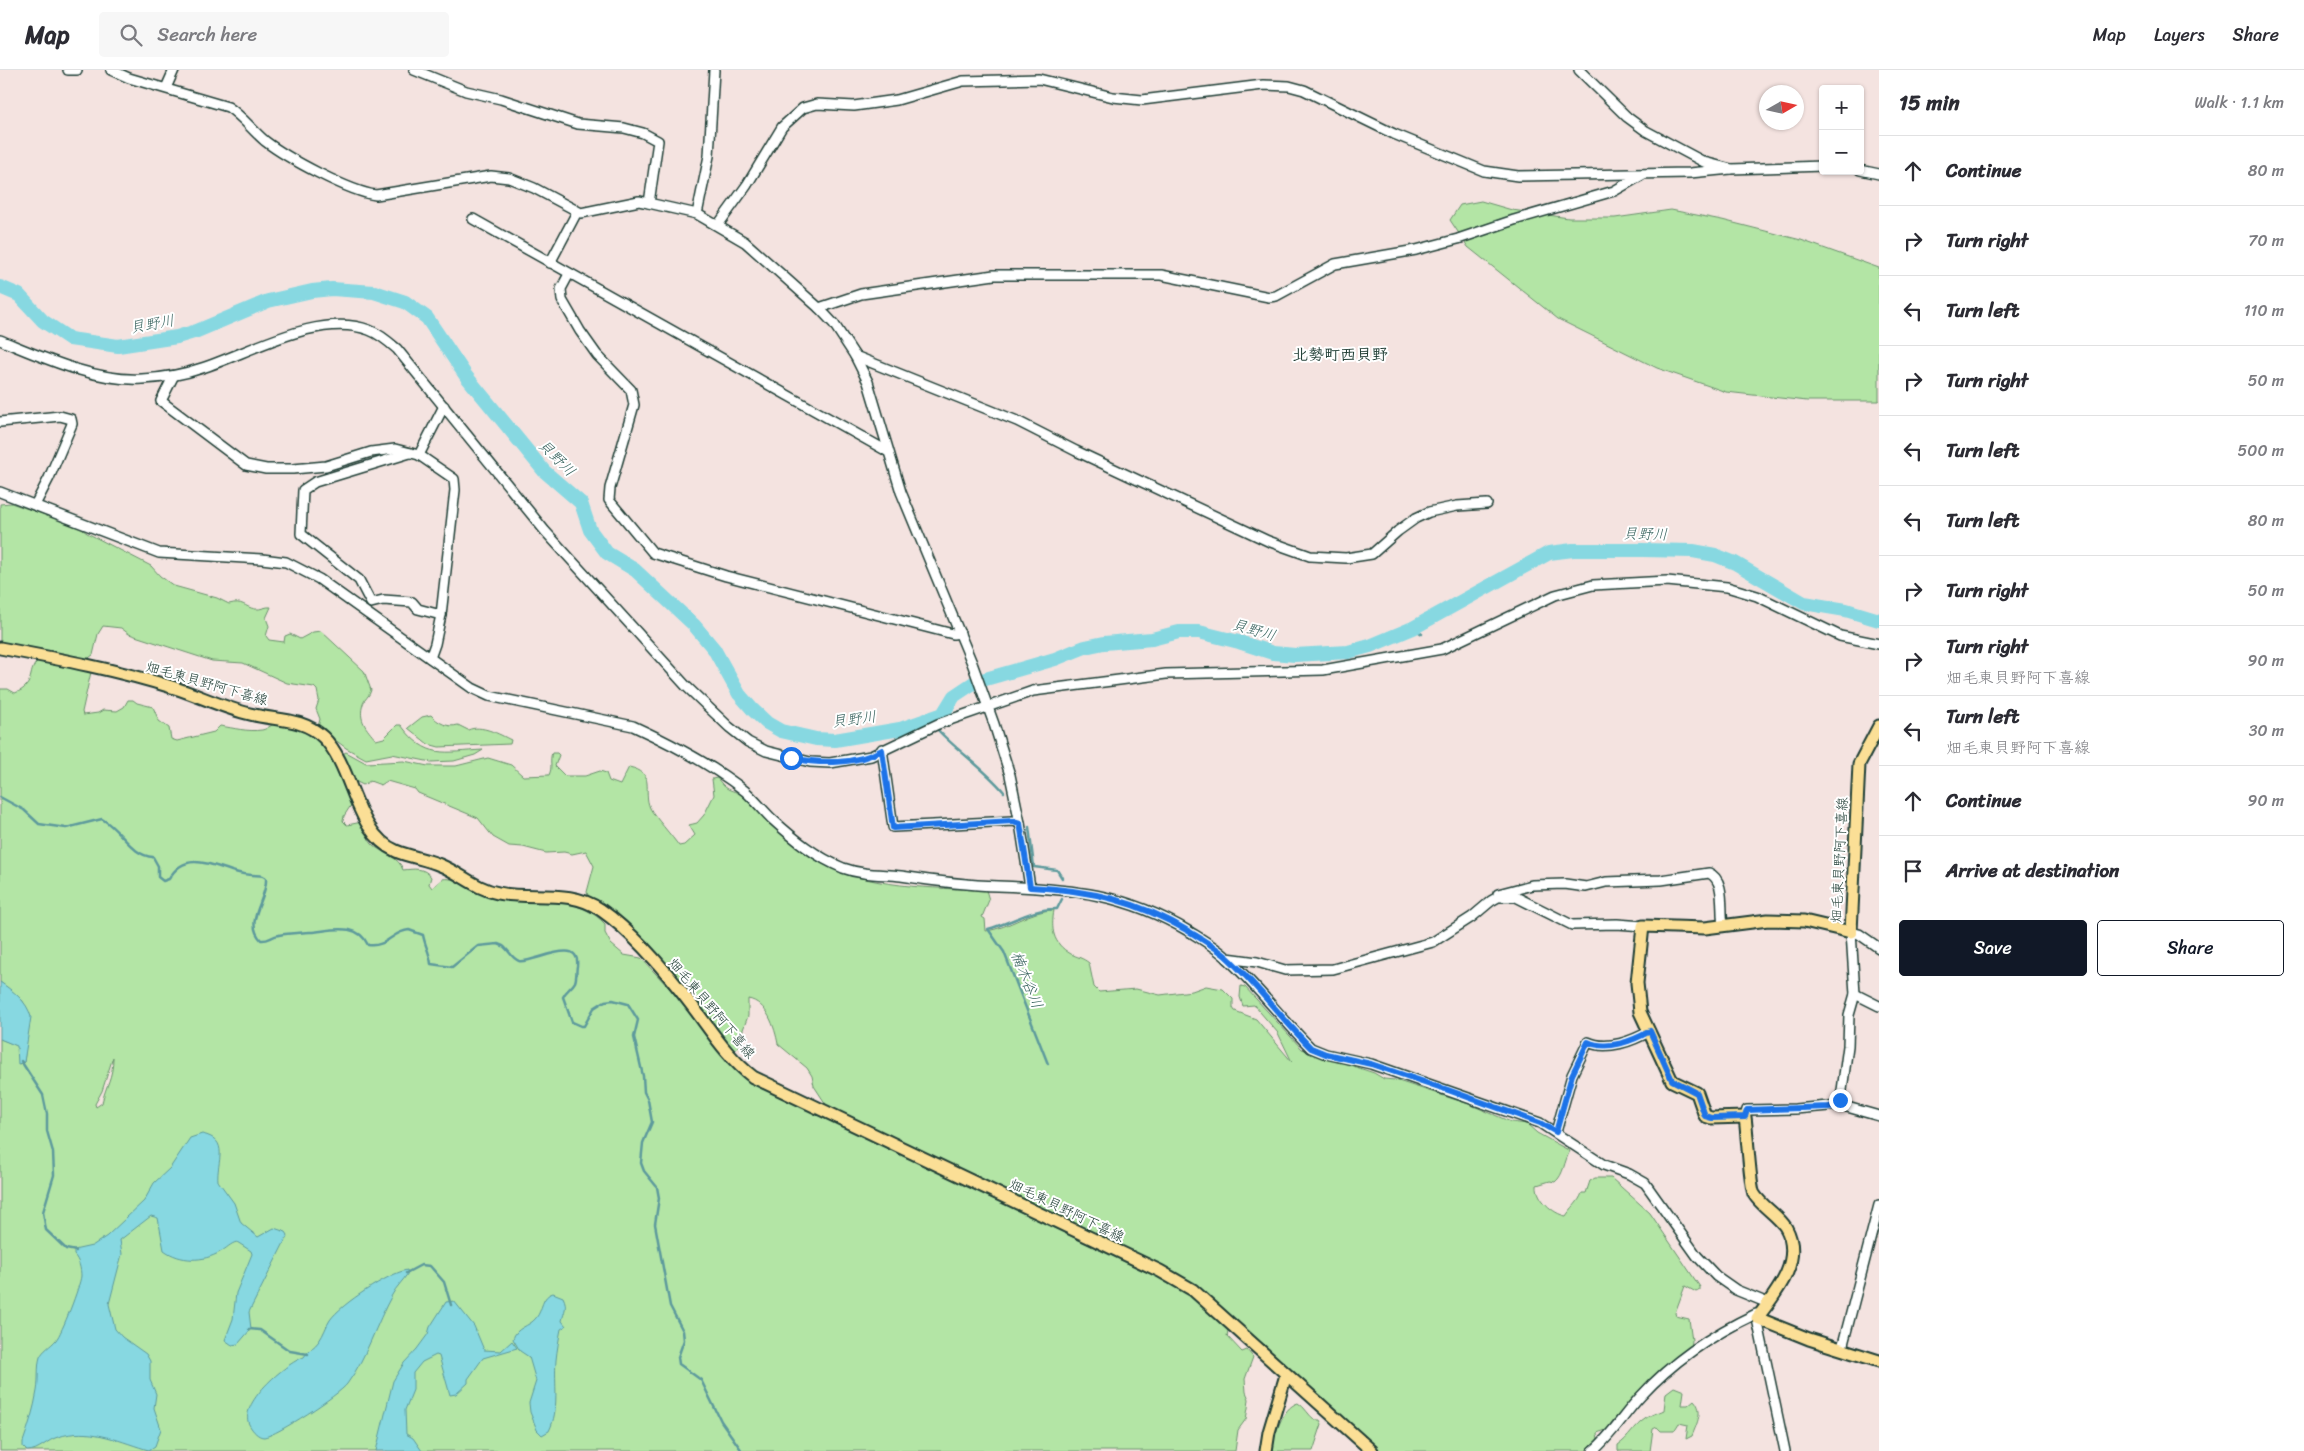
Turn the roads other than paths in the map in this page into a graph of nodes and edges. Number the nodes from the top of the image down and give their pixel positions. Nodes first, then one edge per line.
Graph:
1 (68, 70) edge
2 (77, 70) edge
3 (111, 70) edge
4 (174, 70) edge
5 (414, 70) edge
6 (714, 70) edge
7 (1579, 70) edge
8 (166, 88) junction
9 (1819, 166) edge
10 (1731, 169) junction
11 (1864, 171) edge
12 (1645, 174) junction
13 (1879, 174) edge
14 (649, 203) junction
15 (577, 212) junction
16 (697, 214) junction
17 (473, 220) dead end
18 (718, 225) junction
19 (550, 263) junction
20 (569, 274) junction
21 (819, 308) junction
22 (0, 340) edge
23 (856, 356) junction
24 (173, 376) junction
25 (444, 406) junction
26 (0, 422) edge
27 (887, 451) junction
28 (416, 454) junction
29 (0, 492) edge
30 (1487, 504) dead end
31 (34, 505) junction
32 (441, 615) junction
33 (960, 634) junction
34 (1879, 644) edge
35 (0, 648) edge
36 (430, 658) junction
37 (987, 706) junction
38 (1879, 726) edge
39 (882, 750) junction
40 (1020, 823) junction
41 (1030, 887) junction
42 (1491, 901) junction
43 (1723, 925) junction
44 (1643, 926) junction
45 (1850, 932) junction
46 (1879, 948) edge
47 (1227, 958) junction
48 (1855, 994) junction
49 (1879, 1006) edge
50 (1650, 1031) junction
51 (1840, 1105) junction
52 (1879, 1116) edge
53 (1745, 1117) junction
54 (1556, 1132) junction
55 (1879, 1205) edge
56 (1757, 1318) junction
57 (1842, 1348) junction
58 (1879, 1361) edge
59 (1286, 1375) junction
60 (1266, 1451) edge
61 (1372, 1451) edge
62 (1593, 1451) edge
63 (1785, 1451) edge

1 - 2 street
3 - 8 street
4 - 8 street
5 - 14 street
6 - 16 street
7 - 10 street
8 - 15 street
9 - 10 street
10 - 12 street
11 - 13 street
12 - 18 street
12 - 21 street
14 - 15 street
14 - 16 street
15 - 19 street
16 - 18 street
17 - 19 street
18 - 21 street
19 - 20 street
20 - 27 street
20 - 33 street
21 - 23 street
22 - 24 street
23 - 27 street
23 - 30 street
24 - 25 street
24 - 28 street
25 - 28 street
25 - 39 street
26 - 31 street
27 - 33 street
28 - 32 street
28 - 32 street
29 - 31 street
31 - 36 street
32 - 36 street
33 - 37 street
34 - 37 street
35 - 59 main road, 畑毛東貝野阿下喜線
36 - 41 street
37 - 39 street
37 - 40 street
38 - 45 main road, 畑毛東貝野阿下喜線
39 - 40 street
40 - 41 street
41 - 47 street
42 - 43 street
42 - 44 street
42 - 47 street
43 - 44 main road, 畑毛東貝野阿下喜線
43 - 45 main road, 畑毛東貝野阿下喜線
44 - 50 main road
45 - 46 street
45 - 48 street
47 - 54 street
48 - 49 street
48 - 51 street
50 - 53 main road
50 - 54 street
51 - 52 street
51 - 53 street
53 - 56 main road
54 - 56 street
55 - 57 street
56 - 57 main road
56 - 62 street
56 - 63 street
57 - 58 main road
59 - 60 main road
59 - 61 main road, 畑毛東貝野阿下喜線

